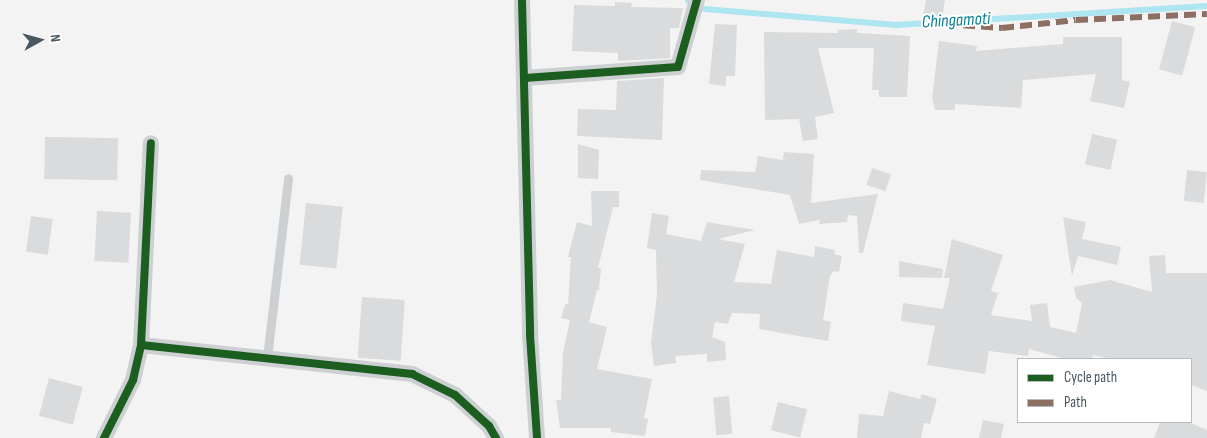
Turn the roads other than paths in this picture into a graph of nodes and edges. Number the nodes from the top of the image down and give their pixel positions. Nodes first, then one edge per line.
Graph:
1 (522, 0) edge
2 (697, 0) edge
3 (525, 78) junction
4 (151, 143) dead end
5 (288, 178) dead end
6 (141, 346) junction
7 (267, 358) junction
8 (104, 438) edge
9 (496, 438) edge
10 (537, 438) edge

1 - 3 street
2 - 3 street
3 - 10 street
4 - 6 street
5 - 7 lane
6 - 7 street
6 - 8 street
7 - 9 street

